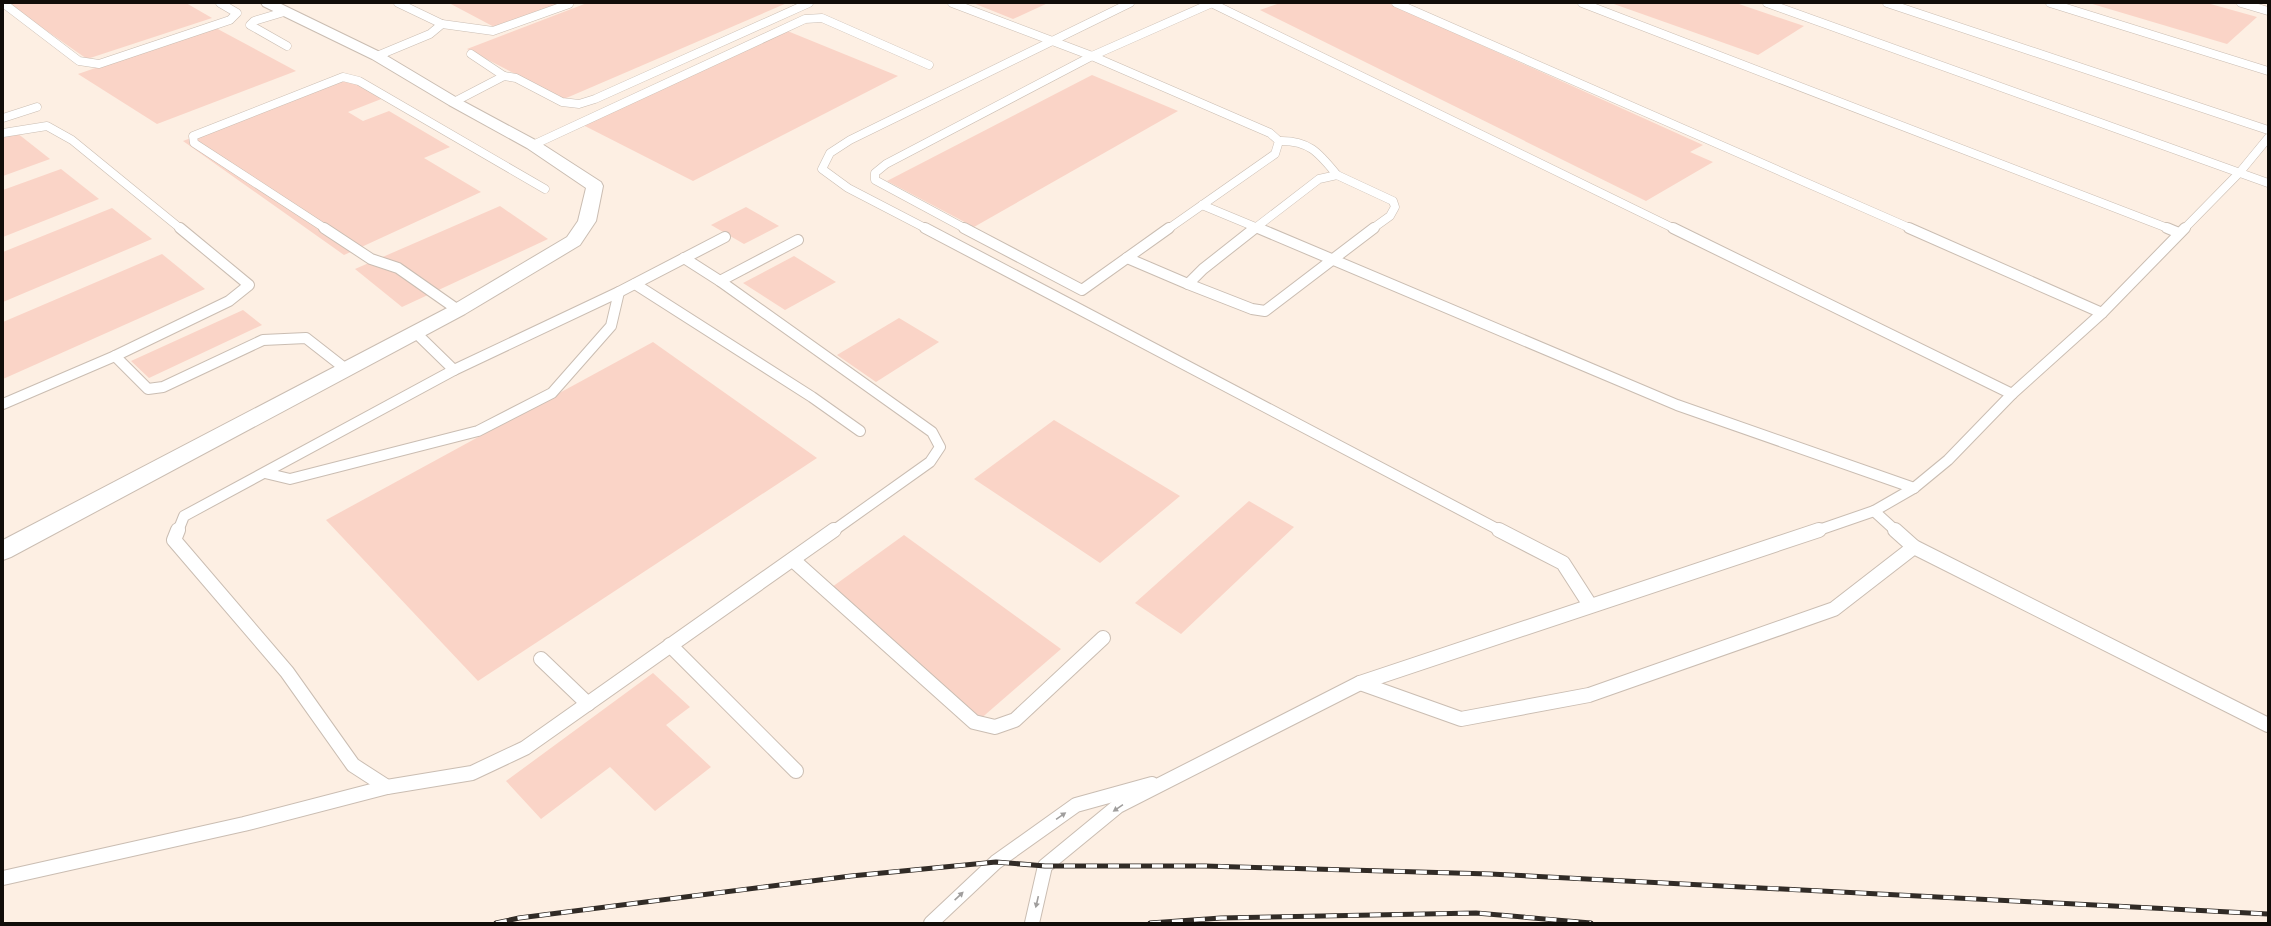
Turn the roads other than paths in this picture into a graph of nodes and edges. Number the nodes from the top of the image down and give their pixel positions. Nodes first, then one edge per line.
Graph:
1 (4, 3) edge
2 (220, 3) edge
3 (398, 3) edge
4 (809, 3) edge
5 (952, 3) edge
6 (1130, 3) edge
7 (1212, 3) edge
8 (1396, 3) edge
9 (1582, 3) edge
10 (1767, 3) edge
11 (1887, 3) edge
12 (2050, 3) edge
13 (2241, 3) edge
14 (569, 4) edge
15 (276, 7) edge
16 (2268, 10) edge
17 (442, 24) junction
18 (1052, 42) junction
19 (287, 46) dead end
20 (471, 54) dead end
21 (377, 56) junction
22 (1092, 56) junction
23 (929, 65) dead end
24 (2268, 70) edge
25 (504, 76) junction
26 (454, 102) junction
27 (37, 107) dead end
28 (3, 118) edge
29 (2268, 130) edge
30 (3, 133) edge
31 (2268, 138) edge
32 (1279, 141) junction
33 (533, 145) junction
34 (2240, 172) junction
35 (1337, 176) junction
36 (2268, 183) edge
37 (545, 189) dead end
38 (1202, 205) junction
39 (1256, 228) junction
40 (2179, 233) junction
41 (725, 237) dead end
42 (798, 240) dead end
43 (684, 258) junction
44 (1127, 258) junction
45 (1332, 261) junction
46 (720, 281) junction
47 (635, 284) junction
48 (1188, 284) junction
49 (619, 292) junction
50 (458, 310) junction
51 (2102, 313) junction
52 (416, 333) junction
53 (115, 356) junction
54 (347, 370) junction
55 (454, 370) junction
56 (2012, 394) junction
57 (3, 404) edge
58 (860, 431) dead end
59 (265, 474) junction
60 (1914, 488) junction
61 (1874, 511) junction
62 (1914, 547) junction
63 (3, 551) edge
64 (793, 560) junction
65 (1590, 605) junction
66 (1103, 638) dead end
67 (670, 645) junction
68 (541, 659) dead end
69 (1360, 683) junction
70 (588, 704) junction
71 (2268, 724) edge
72 (796, 770) dead end
73 (1177, 777) junction
74 (387, 787) junction
75 (3, 878) edge
76 (931, 923) edge
77 (1032, 923) edge

1 - 2 lane
3 - 17 lane
4 - 25 lane
5 - 18 lane
6 - 18 lane
7 - 22 lane
7 - 56 lane
8 - 51 lane
9 - 40 lane
10 - 34 lane
11 - 29 lane
12 - 24 lane
13 - 16 lane
14 - 17 lane
15 - 19 lane
15 - 21 street
17 - 21 lane
18 - 22 lane
18 - 65 lane
20 - 25 lane
21 - 26 street
22 - 32 lane
22 - 44 lane
23 - 33 lane
25 - 26 lane
26 - 33 street
27 - 28 lane
30 - 53 lane
31 - 34 lane
32 - 35 lane
32 - 38 lane
33 - 50 street
34 - 36 lane
34 - 40 lane
35 - 39 lane
35 - 45 lane
37 - 50 lane
38 - 39 lane
38 - 44 lane
39 - 45 lane
39 - 48 lane
40 - 51 lane
41 - 43 lane
42 - 46 lane
43 - 46 lane
43 - 47 lane
44 - 48 lane
45 - 48 lane
45 - 60 lane
46 - 64 lane
47 - 49 lane
47 - 58 lane
49 - 55 lane
49 - 59 lane
50 - 52 street
51 - 56 lane
52 - 54 street
52 - 55 lane
53 - 54 lane
53 - 57 lane
54 - 63 street
55 - 59 lane
56 - 60 lane
59 - 74 lane
60 - 61 lane
61 - 62 lane
61 - 65 lane
62 - 69 lane
62 - 71 lane
64 - 66 lane
64 - 67 lane
65 - 69 lane
67 - 70 lane
67 - 72 lane
68 - 70 lane
69 - 73 lane
70 - 74 lane
76 -> 73 lane
73 -> 77 lane
74 - 75 lane

